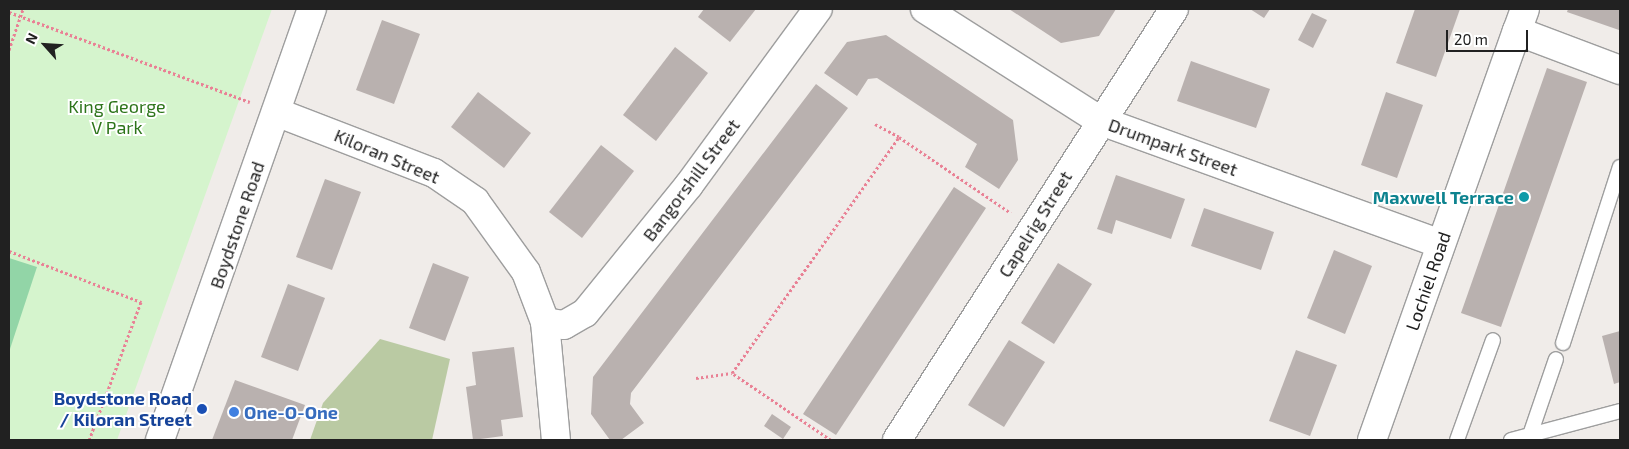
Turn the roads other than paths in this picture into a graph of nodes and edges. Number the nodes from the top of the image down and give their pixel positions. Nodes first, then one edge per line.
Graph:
1 (312, 9) edge
2 (818, 9) edge
3 (925, 9) edge
4 (1174, 9) edge
5 (1521, 20) edge
6 (1620, 70) edge
7 (276, 112) junction
8 (1101, 121) junction
9 (1620, 167) edge
10 (1440, 244) junction
11 (545, 322) junction
12 (1493, 340) dead end
13 (1563, 343) dead end
14 (1556, 359) dead end
15 (1620, 411) edge
16 (1530, 435) junction
17 (160, 440) edge
18 (556, 440) edge
19 (897, 440) edge
20 (1372, 440) edge
21 (1457, 440) edge
22 (1510, 440) edge

1 - 7 street, Boydstone Road
2 - 11 street, Bangorshill Street
3 - 8 street, Drumpark Street
4 - 8 street, Capelrig Street
5 - 6 street
5 - 10 street, Lochiel Road
7 - 11 street, Kiloran Street
7 - 17 street, Boydstone Road
8 - 10 street, Drumpark Street
8 - 19 street, Capelrig Street
9 - 13 lane
10 - 20 street, Lochiel Road
11 - 18 street, Kiloran Street
12 - 21 lane
14 - 16 lane
15 - 16 lane
16 - 22 lane

